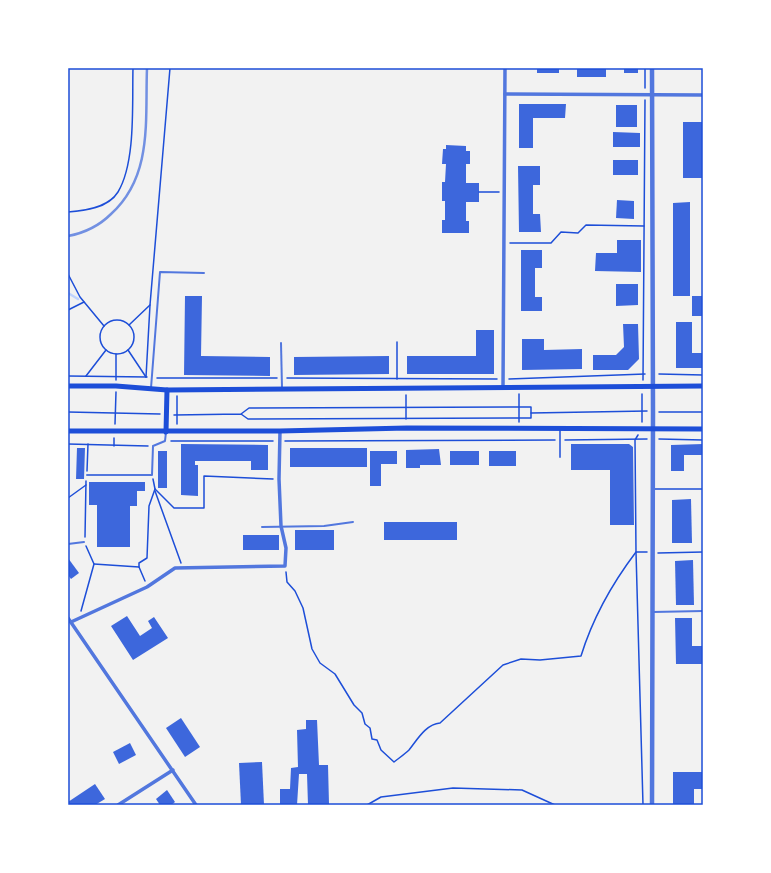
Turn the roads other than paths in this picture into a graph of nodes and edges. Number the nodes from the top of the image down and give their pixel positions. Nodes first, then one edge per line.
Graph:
1 (505, 68) edge
2 (652, 68) edge
3 (505, 94) junction
4 (652, 94) junction
5 (703, 95) edge
6 (204, 273) dead end
7 (282, 343) dead end
8 (68, 386) edge
9 (653, 386) junction
10 (703, 386) edge
11 (150, 388) junction
12 (503, 388) junction
13 (282, 389) junction
14 (167, 390) junction
15 (560, 428) junction
16 (653, 428) junction
17 (703, 429) edge
18 (68, 431) edge
19 (280, 431) junction
20 (166, 432) junction
21 (560, 457) dead end
22 (87, 475) road end
23 (653, 489) junction
24 (703, 489) edge
25 (353, 522) dead end
26 (281, 526) junction
27 (262, 527) dead end
28 (84, 542) road end
29 (68, 544) edge
30 (703, 611) edge
31 (653, 612) junction
32 (68, 618) edge
33 (71, 622) junction
34 (173, 770) junction
35 (118, 805) edge
36 (196, 805) edge
37 (652, 805) edge

1 - 3 street
2 - 4 street
3 - 4 street
3 - 12 street
4 - 5 street
4 - 9 street
6 - 11 lane
7 - 13 lane
8 - 11 main road
9 - 10 main road
9 - 12 main road
9 - 16 street
11 - 14 main road
12 - 13 main road
13 - 14 main road
14 - 20 main road
15 - 16 main road
15 - 19 main road
15 - 21 lane
16 - 17 main road
16 - 23 street
18 - 20 main road
19 - 20 main road
19 - 26 street
20 - 22 lane
23 - 24 lane
23 - 31 street
25 - 26 lane
26 - 27 lane
26 - 33 street
28 - 29 lane
30 - 31 lane
31 - 37 street
32 - 33 street
33 - 34 street
34 - 35 street
34 - 36 street

